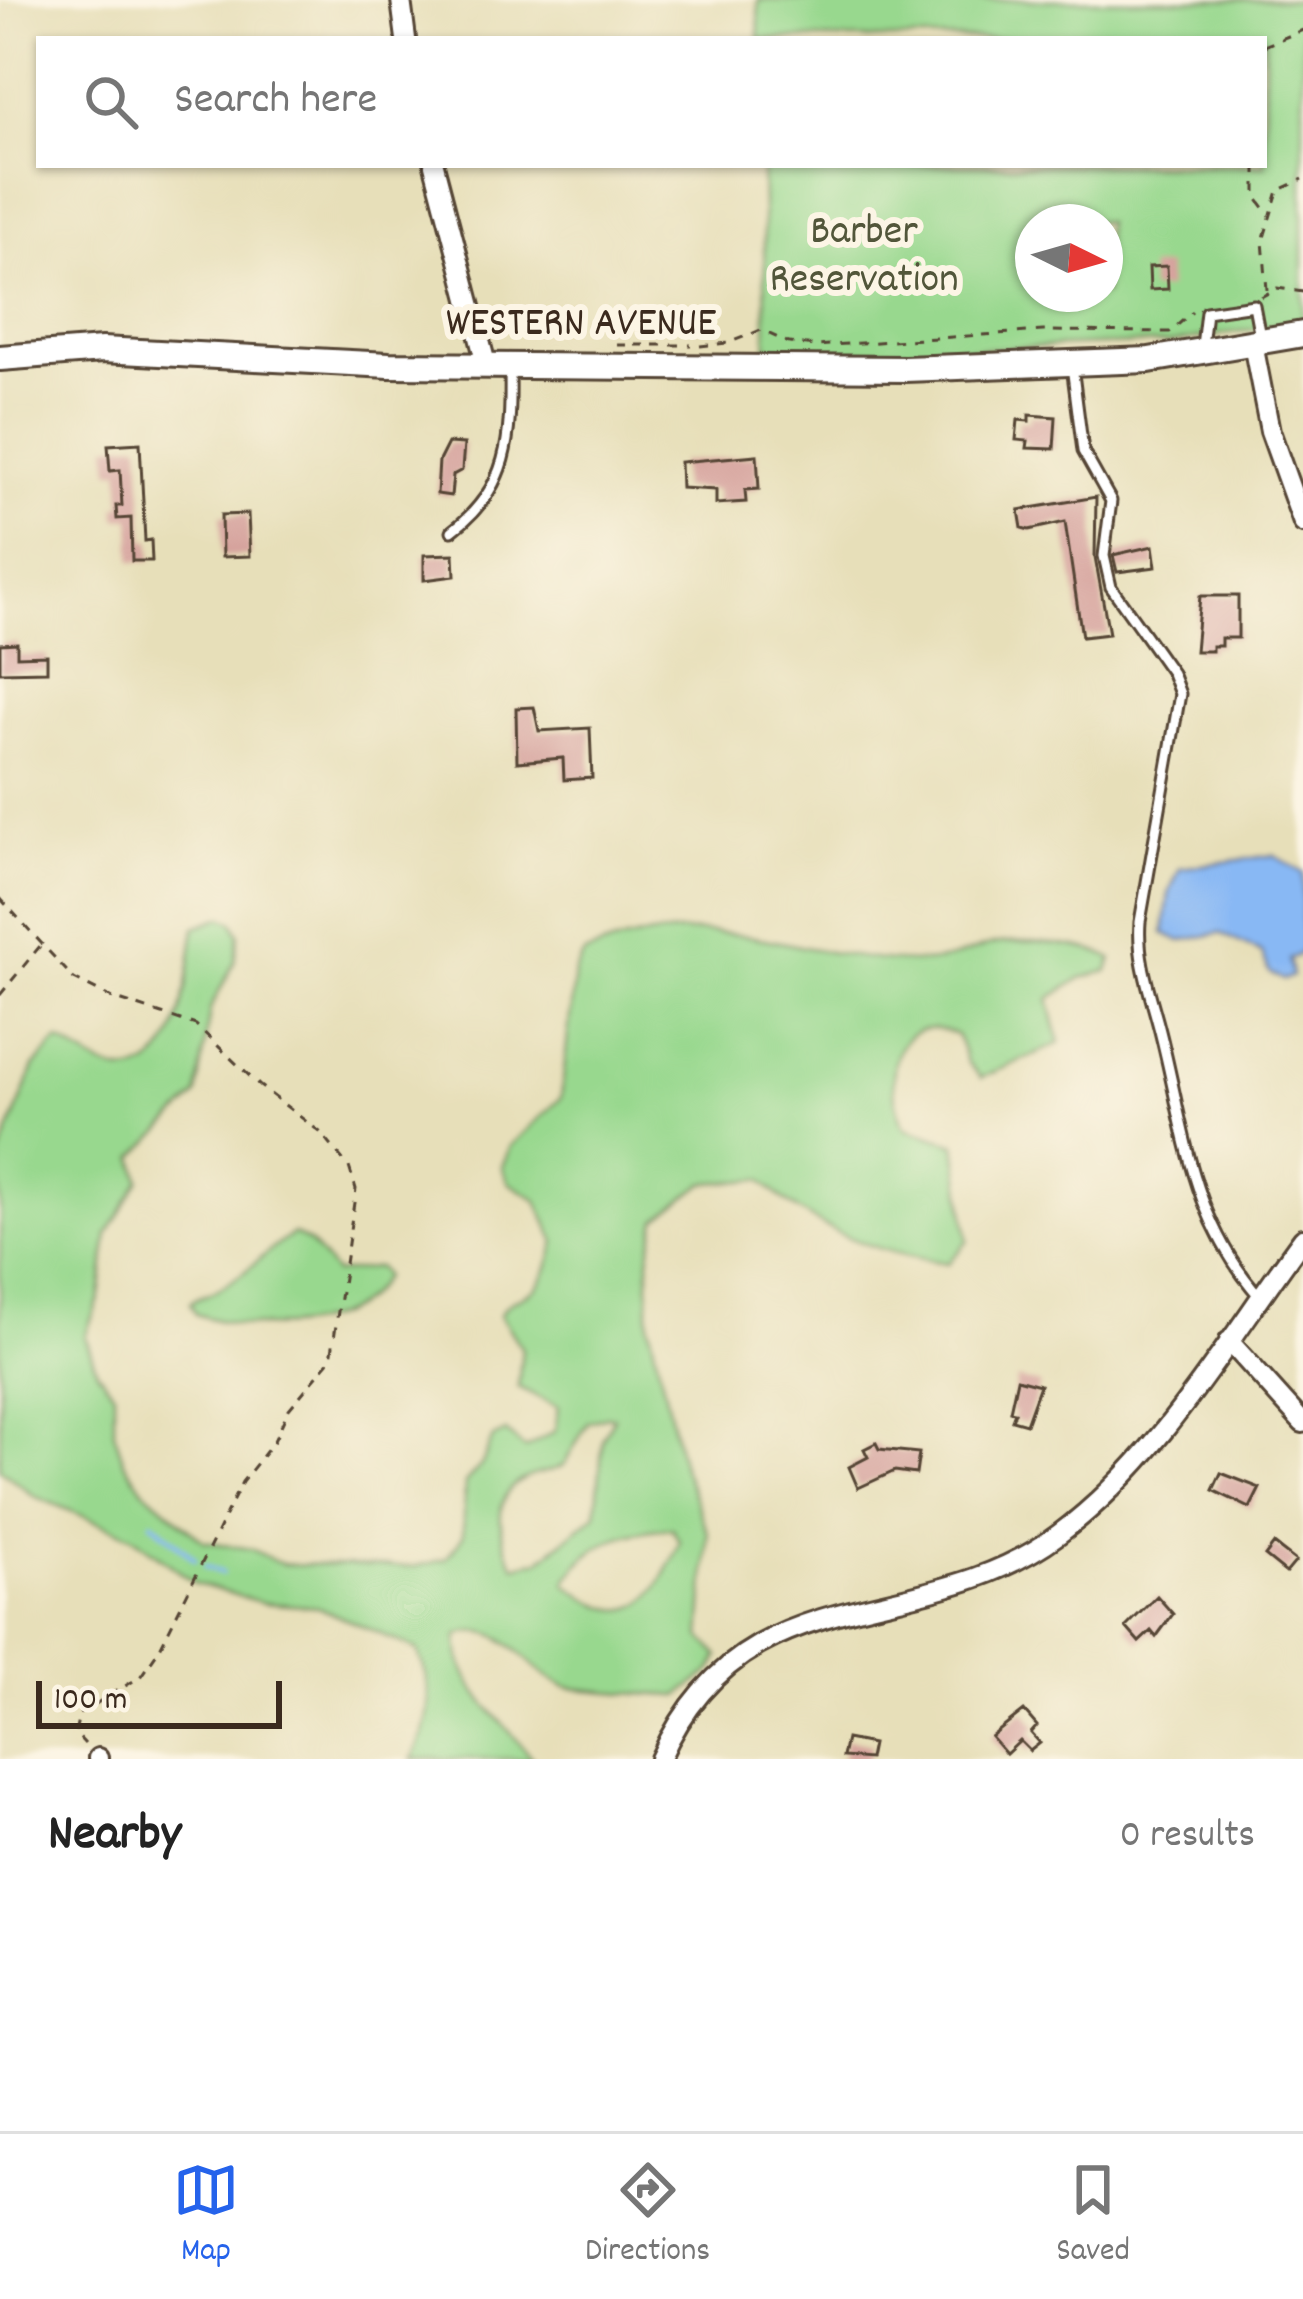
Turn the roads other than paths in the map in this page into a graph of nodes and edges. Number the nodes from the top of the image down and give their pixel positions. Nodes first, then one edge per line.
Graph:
1 (401, 0) edge
2 (406, 36) edge
3 (435, 168) edge
4 (1303, 334) edge
5 (1257, 343) junction
6 (1202, 351) junction
7 (0, 358) edge
8 (498, 364) junction
9 (1072, 366) junction
10 (1303, 523) edge
11 (452, 531) dead end
12 (1303, 1238) edge
13 (1260, 1297) junction
14 (1229, 1341) junction
15 (1303, 1423) edge
16 (660, 1759) edge

1 - 2 street
3 - 8 street
4 - 5 street, WESTERN AVENUE
5 - 6 street, WESTERN AVENUE
5 - 6 lane
5 - 10 street
6 - 9 street, WESTERN AVENUE
7 - 8 street, WESTERN AVENUE
8 - 9 street, WESTERN AVENUE
8 - 11 lane
9 - 13 lane
12 - 13 street
13 - 14 street
14 - 15 street
14 - 16 street

